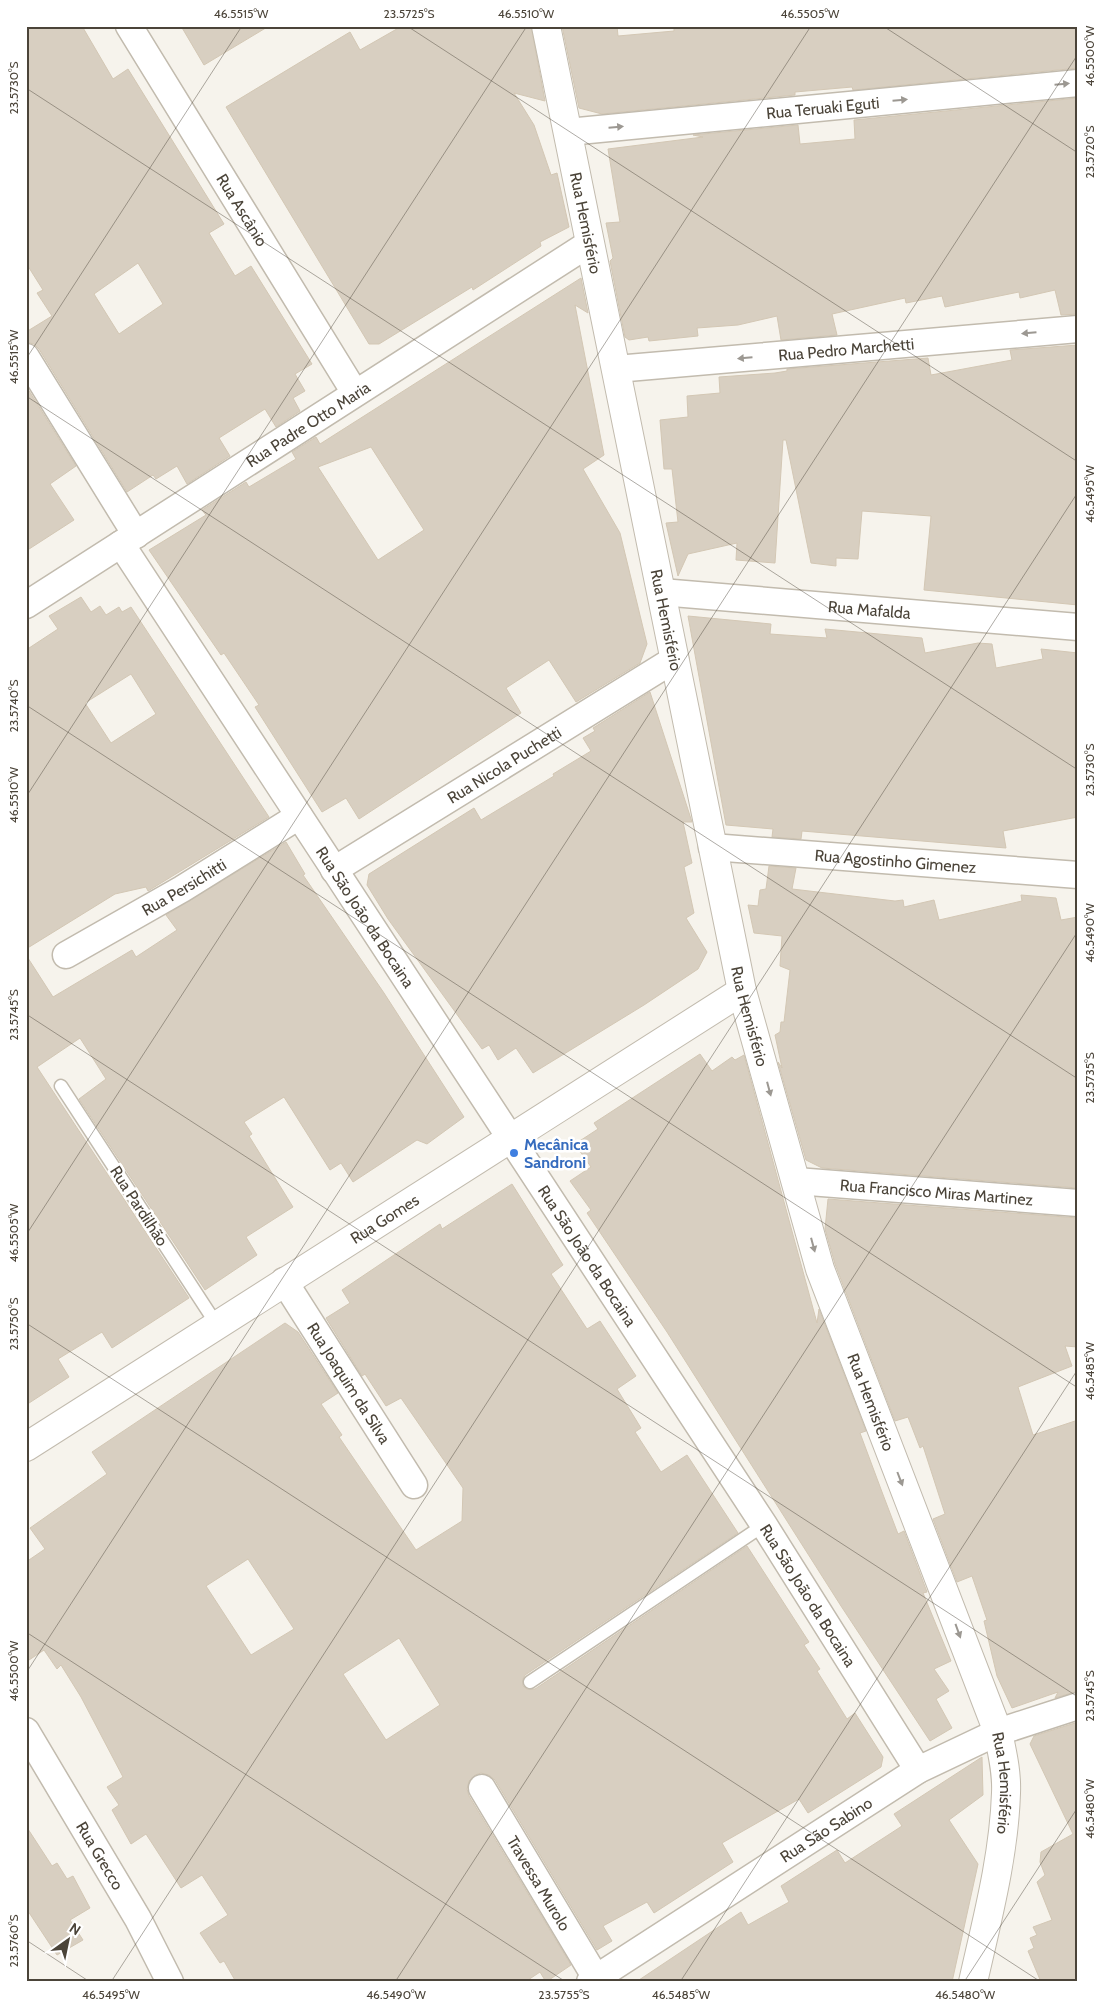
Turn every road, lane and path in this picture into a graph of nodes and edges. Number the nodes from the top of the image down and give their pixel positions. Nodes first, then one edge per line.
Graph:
1 (129, 26) edge
2 (546, 26) edge
3 (1078, 82) edge
4 (568, 132) junction
5 (590, 242) junction
6 (1078, 329) edge
7 (26, 357) edge
8 (616, 369) junction
9 (355, 393) junction
10 (129, 539) junction
11 (661, 592) junction
12 (26, 605) edge
13 (1078, 627) edge
14 (675, 659) junction
15 (299, 816) junction
16 (712, 847) junction
17 (334, 870) junction
18 (1078, 874) edge
19 (66, 955) dead end
20 (742, 991) junction
21 (62, 1086) dead end
22 (510, 1138) junction
23 (796, 1181) junction
24 (1078, 1203) edge
25 (284, 1281) junction
26 (217, 1325) junction
27 (26, 1447) edge
28 (414, 1485) dead end
29 (764, 1525) junction
30 (530, 1682) dead end
31 (1078, 1706) edge
32 (26, 1731) edge
33 (998, 1732) junction
34 (918, 1770) junction
35 (482, 1788) dead end
36 (593, 1980) edge
37 (169, 1981) edge
38 (973, 1982) edge

1 - 9 street, Rua Ascânio
2 - 4 street, Rua Hemisfério
4 -> 3 street, Rua Teruaki Eguti
4 - 5 street, Rua Hemisfério
5 - 8 street, Rua Hemisfério
5 - 9 street, Rua Padre Otto Maria
6 -> 8 street, Rua Pedro Marchetti
7 - 10 street, Rua São João da Bocaina
8 - 11 street, Rua Hemisfério
9 - 10 street, Rua Padre Otto Maria
10 - 12 street, Rua Padre Otto Maria
10 - 15 street, Rua São João da Bocaina
11 - 13 street, Rua Mafalda
11 - 14 street, Rua Hemisfério
14 - 16 street, Rua Hemisfério
14 - 17 street, Rua Nicola Puchetti
15 - 17 street, Rua São João da Bocaina
15 - 19 street, Rua Persichitti
16 - 18 street, Rua Agostinho Gimenez
16 - 20 street, Rua Hemisfério
17 - 22 street, Rua São João da Bocaina
20 - 22 street, Rua Gomes
20 -> 23 street, Rua Hemisfério
21 - 26 lane, Rua Pardilhão
22 - 25 street, Rua Gomes
22 - 29 street, Rua São João da Bocaina
23 - 24 street, Rua Francisco Miras Martinez
23 -> 33 street, Rua Hemisfério
25 - 26 street, Rua Gomes
25 - 28 street, Rua Joaquim da Silva
26 - 27 street, Rua Gomes
29 - 30 lane
29 - 34 street, Rua São João da Bocaina
31 - 33 street, Rua São Sabino
32 - 37 street, Rua Grecco
33 - 34 street, Rua São Sabino
33 - 38 street, Rua Hemisfério
34 - 36 street, Rua São Sabino
35 - 36 street, Travessa Murolo

